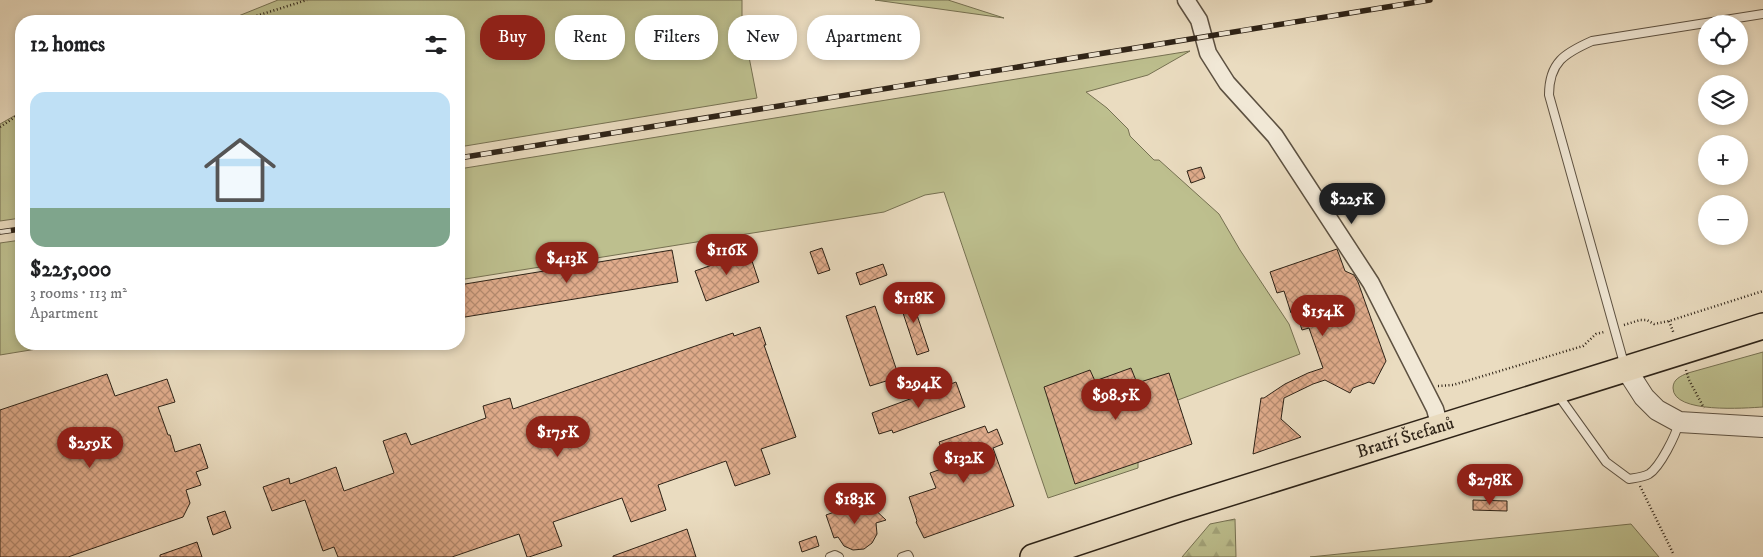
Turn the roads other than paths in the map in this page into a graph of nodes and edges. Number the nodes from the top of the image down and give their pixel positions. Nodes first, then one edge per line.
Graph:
1 (1186, 0) edge
2 (1763, 14) edge
3 (1763, 326) edge
4 (1626, 369) junction
5 (1555, 391) junction
6 (1679, 422) junction
7 (1440, 427) junction
8 (1763, 427) edge
9 (830, 557) edge
10 (839, 557) edge
11 (902, 557) edge
12 (909, 557) edge
13 (1033, 557) edge

1 - 7 street
2 - 4 lane
3 - 4 main road, Bratří Štefanů
4 - 5 main road, Bratří Štefanů
4 - 6 street
5 - 6 lane
5 - 7 main road, Bratří Štefanů
6 - 8 street
7 - 13 main road, Bratří Štefanů
9 - 10 lane
11 - 12 lane

